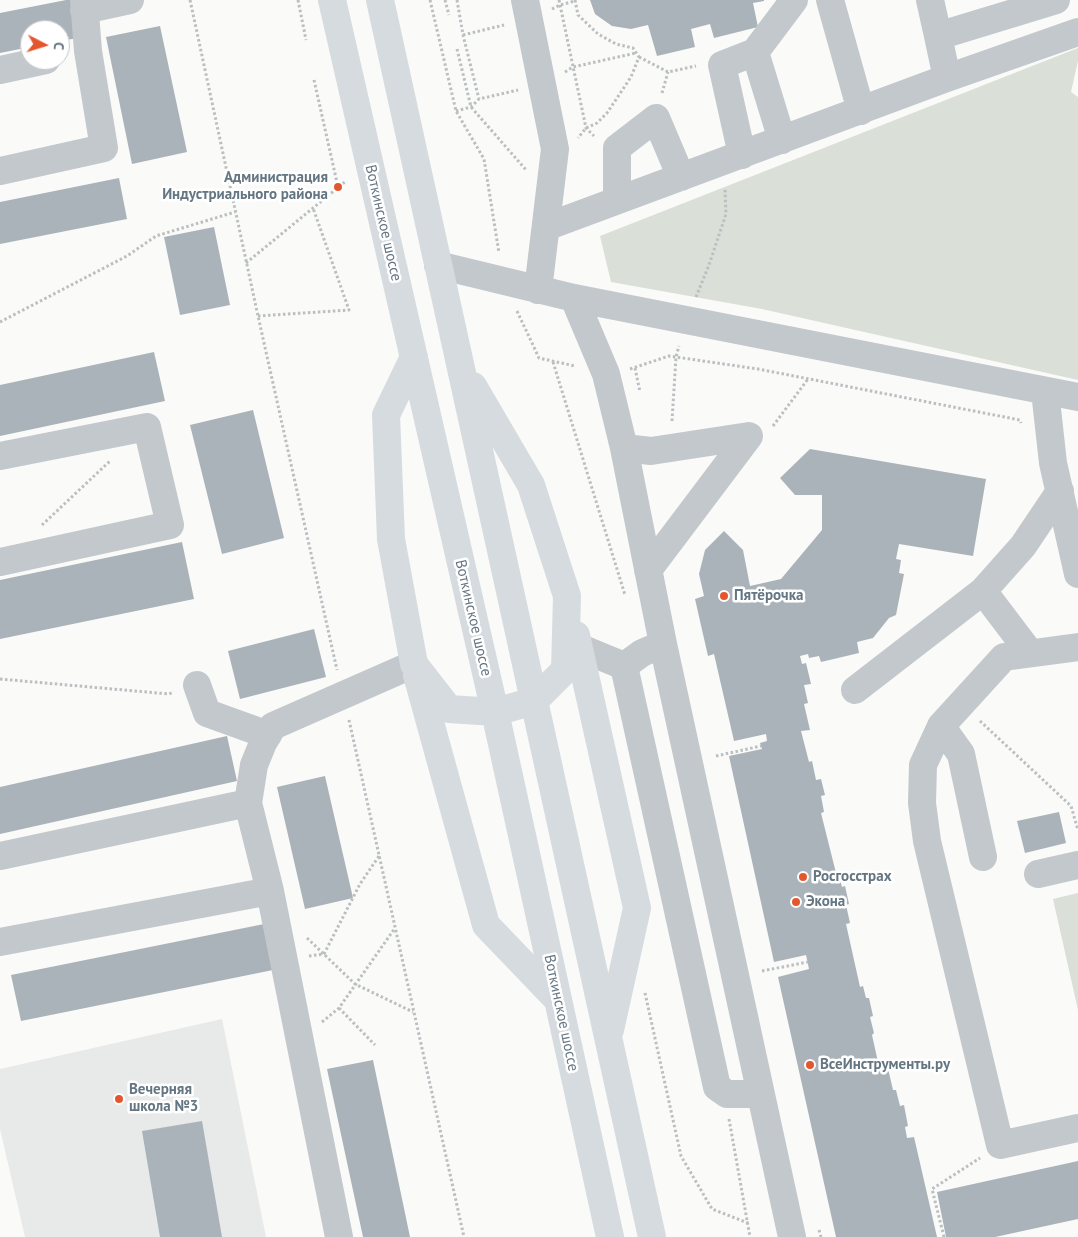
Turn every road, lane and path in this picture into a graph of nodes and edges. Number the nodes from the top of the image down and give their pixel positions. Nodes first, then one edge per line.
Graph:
1 (130, 0) edge
2 (190, 0) edge
3 (298, 0) edge
4 (332, 0) edge
5 (380, 0) edge
6 (430, 0) edge
7 (445, 0) edge
8 (457, 0) edge
9 (526, 0) edge
10 (559, 0) edge
11 (794, 0) edge
12 (830, 0) edge
13 (930, 0) edge
14 (1056, 0) edge
15 (575, 1) edge
16 (84, 5) edge
17 (560, 5) junction
18 (449, 15) dead end
19 (1078, 32) edge
20 (438, 36) dead end
21 (938, 36) junction
22 (306, 40) dead end
23 (457, 49) dead end
24 (88, 51) junction
25 (755, 52) junction
26 (636, 53) junction
27 (70, 55) edge
28 (639, 57) junction
29 (722, 65) junction
30 (20, 66) edge
31 (573, 68) junction
32 (0, 70) edge
33 (947, 78) junction
34 (314, 80) dead end
35 (542, 84) junction
36 (479, 99) junction
37 (471, 107) junction
38 (861, 110) junction
39 (456, 111) dead end
40 (586, 128) junction
41 (596, 138) dead end
42 (577, 140) dead end
43 (782, 140) junction
44 (742, 155) junction
45 (0, 171) edge
46 (681, 177) junction
47 (549, 197) junction
48 (617, 200) junction
49 (313, 208) junction
50 (235, 212) junction
51 (546, 227) junction
52 (246, 263) junction
53 (438, 265) junction
54 (538, 290) junction
55 (574, 298) junction
56 (258, 316) junction
57 (0, 322) edge
58 (414, 357) junction
59 (553, 361) dead end
60 (459, 362) junction
61 (808, 379) dead end
62 (1046, 391) junction
63 (1078, 397) edge
64 (749, 436) junction
65 (624, 448) junction
66 (0, 456) edge
67 (111, 460) dead end
68 (1068, 506) edge
69 (39, 528) dead end
70 (0, 562) edge
71 (648, 570) junction
72 (1078, 574) edge
73 (983, 591) junction
74 (567, 596) junction
75 (625, 596) dead end
76 (663, 644) junction
77 (578, 647) junction
78 (1078, 647) edge
79 (1030, 654) junction
80 (414, 664) junction
81 (624, 666) junction
82 (0, 679) edge
83 (197, 685) joint
84 (855, 690) dead end
85 (343, 696) junction
86 (534, 701) junction
87 (961, 704) junction
88 (495, 712) junction
89 (941, 726) junction
90 (268, 735) junction
91 (761, 746) dead end
92 (716, 756) dead end
93 (248, 803) junction
94 (1078, 830) edge
95 (0, 856) edge
96 (378, 856) junction
97 (984, 857) dead end
98 (1078, 865) edge
99 (1038, 874) dead end
100 (270, 891) junction
101 (395, 928) junction
102 (305, 936) dead end
103 (0, 942) edge
104 (324, 954) junction
105 (808, 962) dead end
106 (762, 971) dead end
107 (356, 984) junction
108 (645, 990) dead end
109 (558, 1000) junction
110 (339, 1008) junction
111 (414, 1012) junction
112 (608, 1039) junction
113 (300, 1042) junction
114 (375, 1045) dead end
115 (727, 1094) junction
116 (760, 1094) junction
117 (1078, 1128) edge
118 (1000, 1145) junction
119 (748, 1223) junction
120 (656, 1232) edge
121 (339, 1237) edge
122 (464, 1237) edge
123 (610, 1237) edge
124 (750, 1237) edge
125 (792, 1237) edge
126 (944, 1237) edge

1 - 16 street
2 - 50 path
3 - 22 path
4 - 58 main road, Воткинское шоссе
5 - 53 main road
6 - 20 path
7 - 18 path
8 - 36 path
9 - 35 street
10 - 17 path
11 - 25 street
12 - 38 street
13 - 21 street
14 - 21 street
15 - 17 path
15 - 26 path
16 - 24 street
17 - 31 path
19 - 33 street
21 - 33 street
23 - 37 path
24 - 27 street
24 - 45 street
25 - 29 street
25 - 43 street
26 - 28 path
26 - 31 path
28 - 29 path
28 - 40 path
29 - 44 street
30 - 32 street
31 - 35 path
31 - 40 path
33 - 38 street
34 - 49 path
35 - 36 path
35 - 47 street
36 - 37 path
37 - 39 path
37 - 47 path
38 - 43 street
40 - 41 path
40 - 42 path
43 - 44 street
44 - 46 street
46 - 48 street
46 - 48 street
47 - 51 street
48 - 51 street
49 - 52 path
49 - 56 path
50 - 52 path
50 - 57 path
51 - 54 street
52 - 56 path
53 - 54 street
53 - 60 main road
54 - 55 street
55 - 62 street
55 - 65 street
56 - 85 path
58 - 80 main road
58 - 88 main road, Воткинское шоссе
59 - 75 path
60 - 74 main road
60 - 86 main road
61 - 64 path
62 - 63 street
62 - 68 street
64 - 65 street
64 - 71 street
65 - 71 street
66 - 70 street
67 - 69 path
68 - 72 street
68 - 73 street
71 - 76 street
73 - 79 street
73 - 84 street
74 - 77 main road
74 - 86 main road
76 - 81 street
76 - 116 street
77 - 81 street
77 - 112 main road
78 - 79 street
79 - 87 street
80 - 85 street
80 - 88 main road
80 - 109 main road
81 - 115 street
82 - 83 path
83 - 90 street
85 - 90 street
85 - 96 path
86 - 88 main road
86 - 112 main road
87 - 89 street
87 - 94 path
88 - 109 main road, Воткинское шоссе
89 - 97 street
89 - 118 street
90 - 93 street
91 - 92 path
93 - 95 street
93 - 100 street
96 - 101 path
96 - 104 path
98 - 99 street
100 - 103 street
100 - 113 street
101 - 107 path
101 - 111 path
102 - 104 path
104 - 107 path
105 - 106 path
107 - 110 path
107 - 111 path
108 - 119 path
109 - 123 main road, Воткинское шоссе
110 - 113 path
110 - 114 path
111 - 122 path
112 - 120 main road
113 - 121 street
115 - 116 street
115 - 119 path
116 - 125 street
117 - 118 street
118 - 126 path
119 - 124 path

